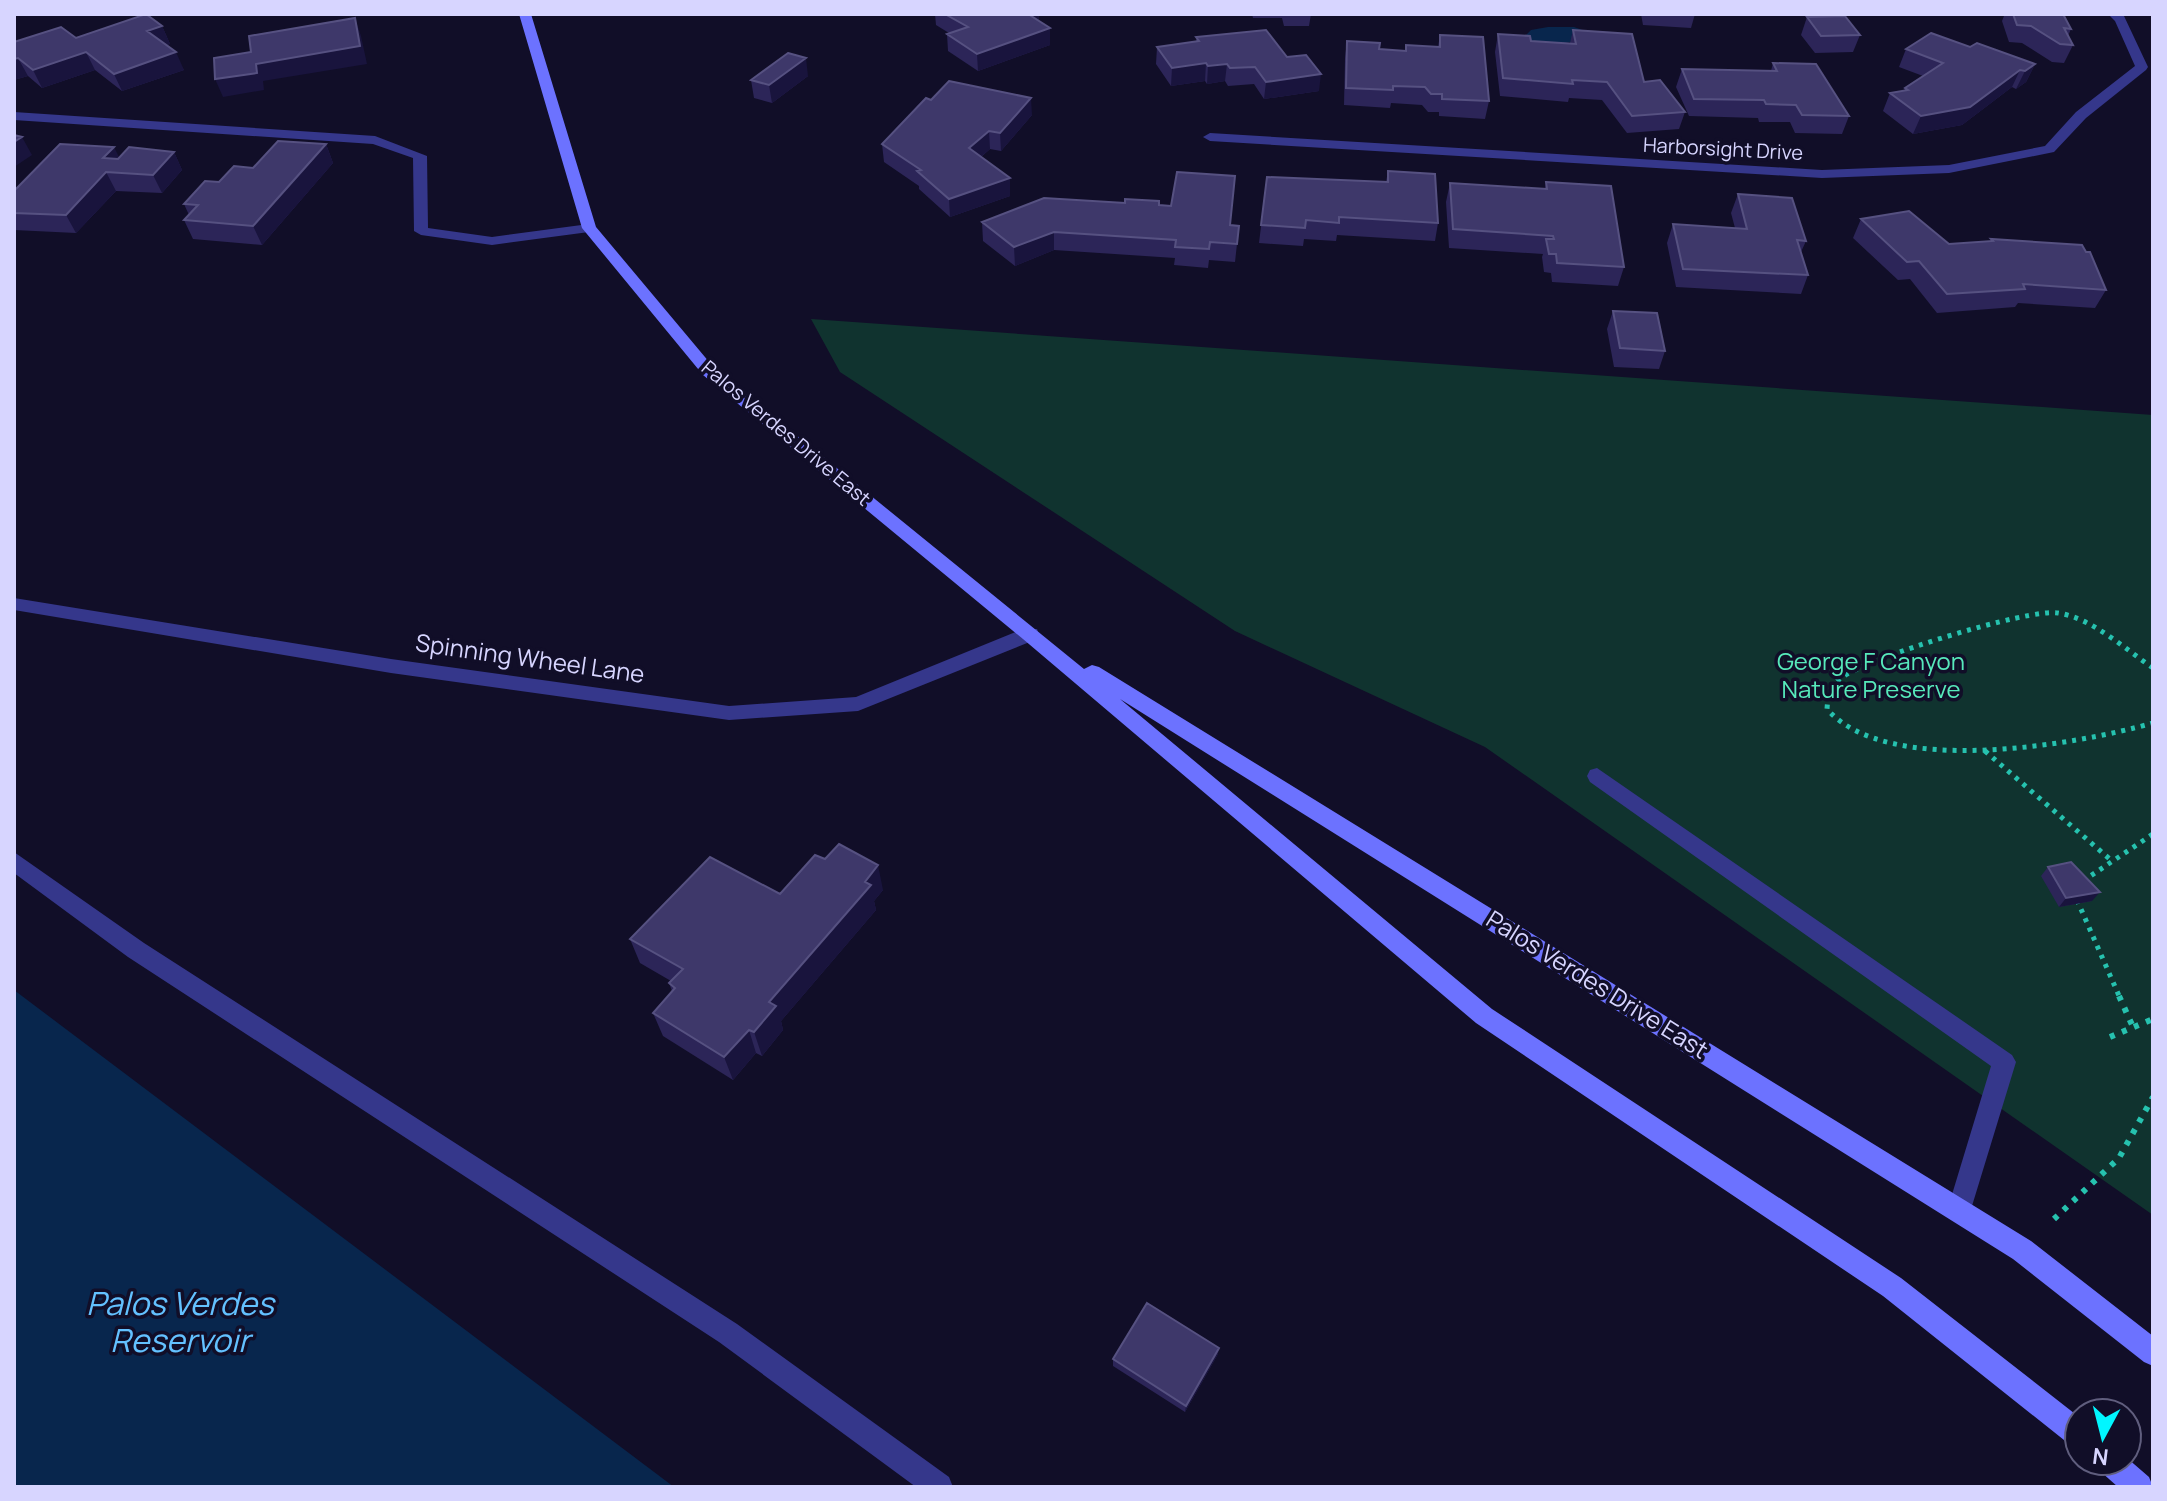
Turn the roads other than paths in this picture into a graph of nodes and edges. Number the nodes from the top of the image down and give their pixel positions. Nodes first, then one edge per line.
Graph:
1 (525, 14) edge
2 (2114, 14) edge
3 (14, 116) edge
4 (1210, 137) dead end
5 (589, 228) junction
6 (14, 604) edge
7 (1030, 634) junction
8 (1597, 776) dead end
9 (14, 861) edge
10 (1959, 1211) junction
11 (2153, 1353) edge
12 (2063, 1421) edge
13 (939, 1487) edge

1 - 5 main road, Palos Verdes Drive East
2 - 4 street, Harborsight Drive
3 - 5 street
5 - 7 main road, Palos Verdes Drive East
6 - 7 street, Spinning Wheel Lane
7 - 10 main road, Palos Verdes Drive East
7 - 12 main road, Palos Verdes Drive East
8 - 10 street
9 - 13 street
10 - 11 main road, Palos Verdes Drive East

